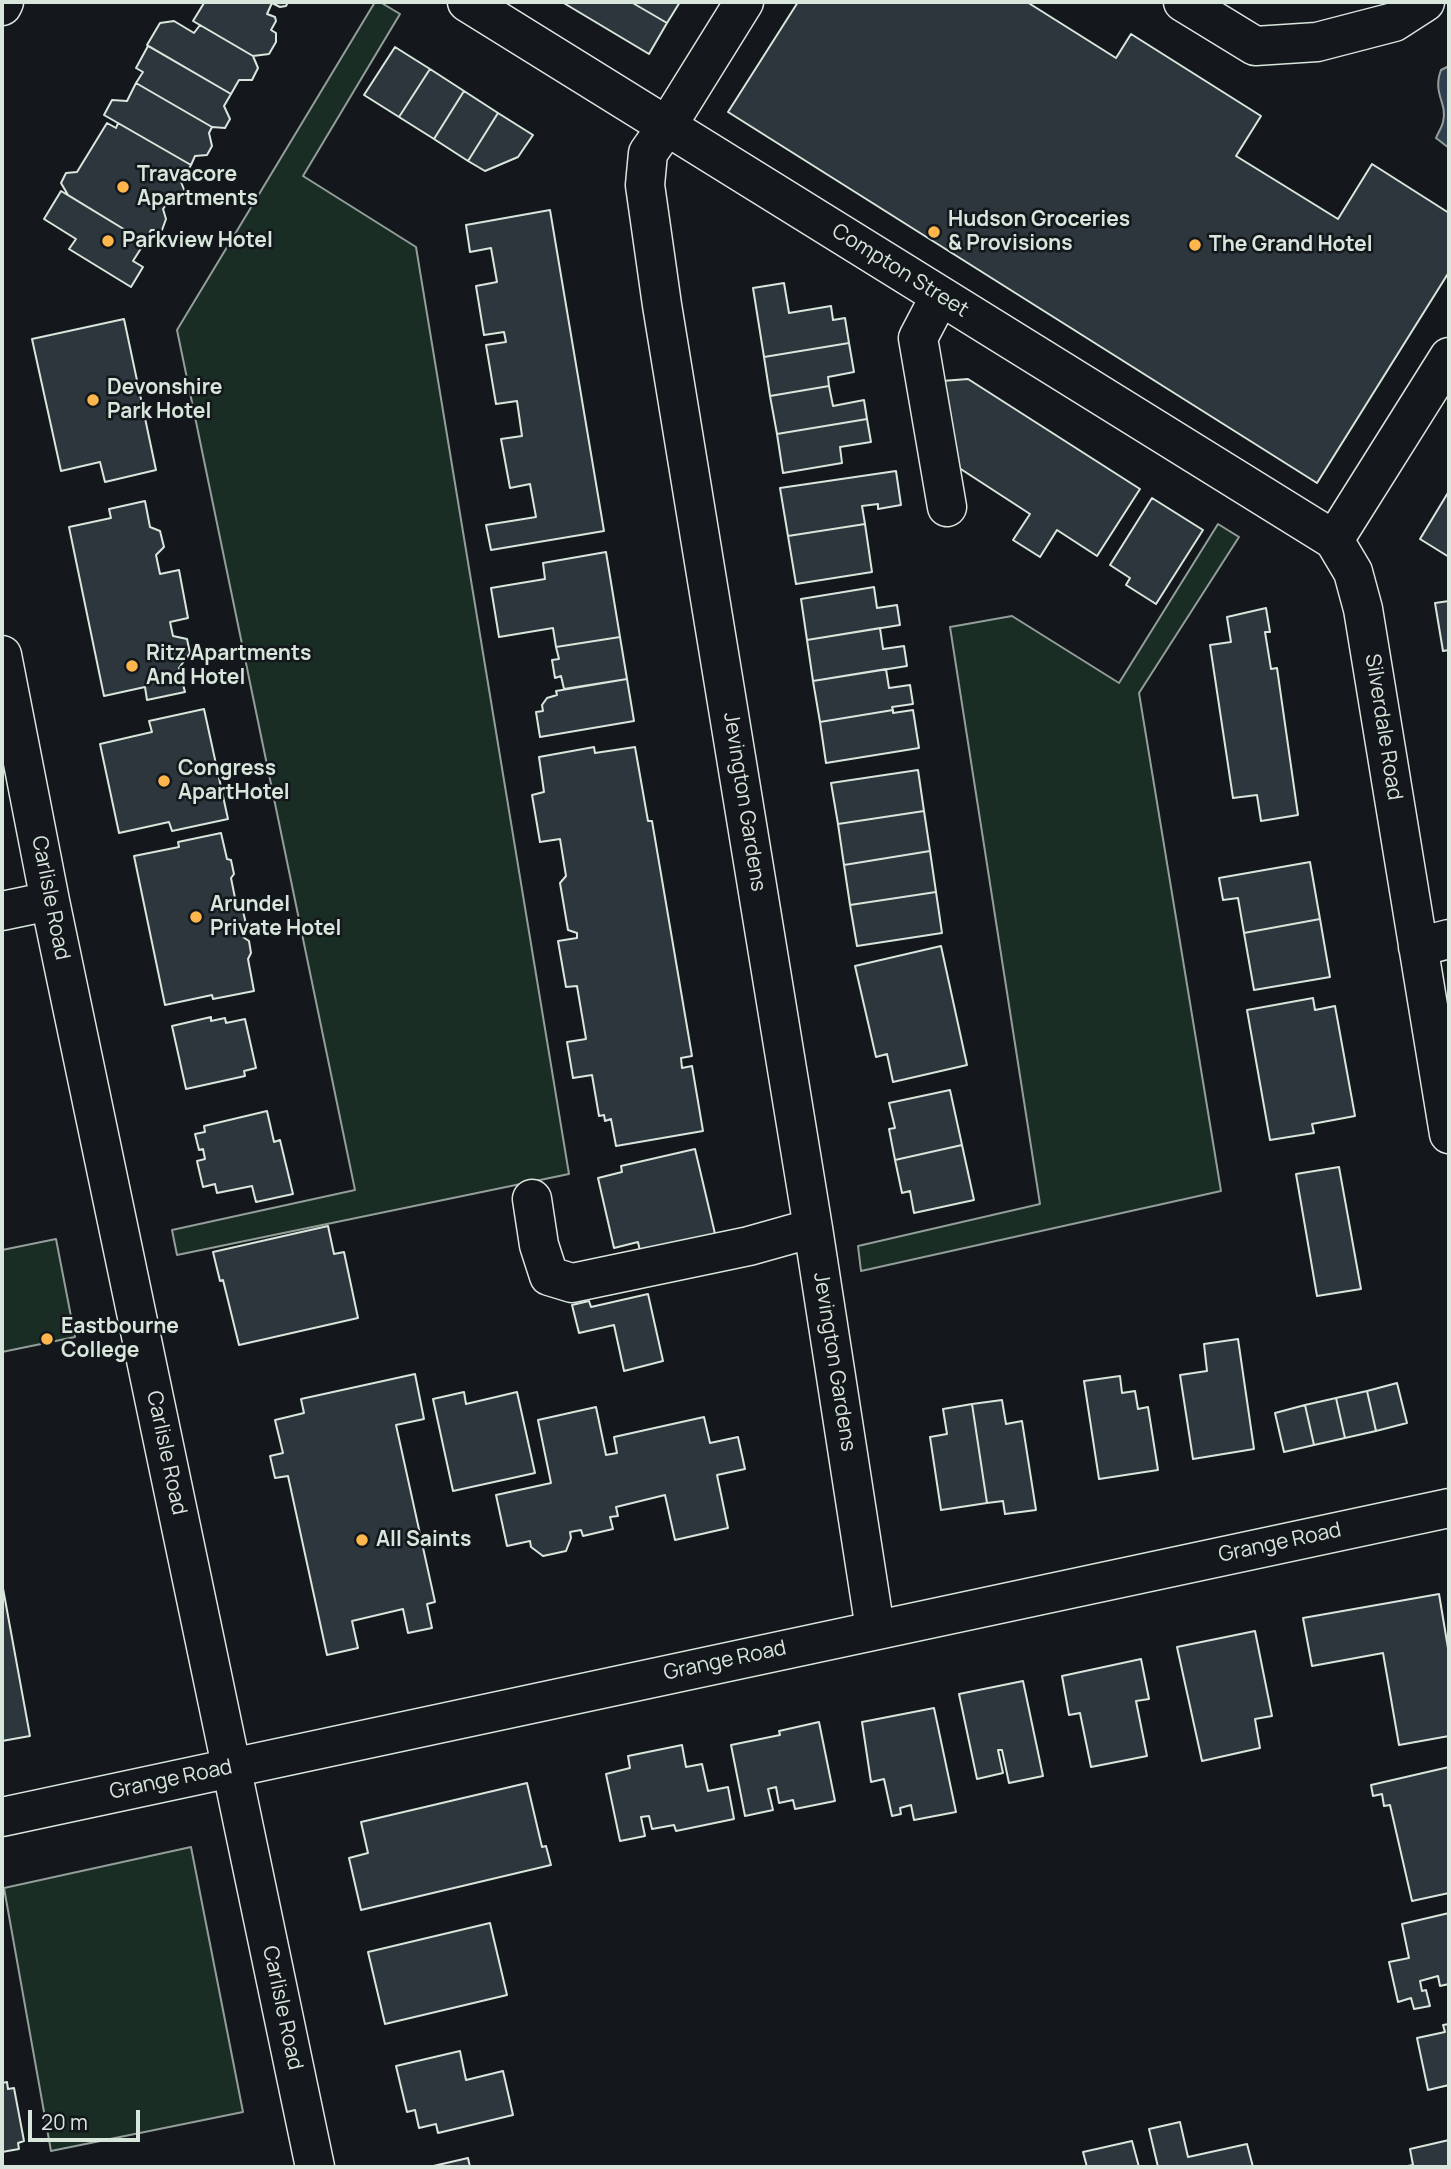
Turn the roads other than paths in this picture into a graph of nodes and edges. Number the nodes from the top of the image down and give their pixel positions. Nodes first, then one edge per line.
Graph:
1 (467, 2) edge
2 (744, 2) edge
3 (1183, 2) edge
4 (1425, 2) edge
5 (667, 126) junction
6 (940, 296) junction
7 (1449, 357) edge
8 (947, 507) dead end
9 (1334, 540) junction
10 (2, 655) edge
11 (50, 901) junction
12 (2, 911) edge
13 (1434, 943) edge
14 (1449, 1134) edge
15 (532, 1199) dead end
16 (814, 1228) junction
17 (1449, 1508) edge
18 (875, 1629) junction
19 (231, 1768) junction
20 (2, 1817) edge
21 (315, 2167) edge

1 - 5 street, Compton Street
2 - 5 street, Jevington Gardens
3 - 4 street
5 - 6 street, Compton Street
5 - 16 street, Jevington Gardens
6 - 8 street
6 - 9 street, Compton Street
7 - 9 street
9 - 13 street, Silverdale Road
10 - 11 street, Carlisle Road
11 - 12 street
11 - 19 street, Carlisle Road
13 - 14 street, Silverdale Road
15 - 16 street
16 - 18 street, Jevington Gardens
17 - 18 street, Grange Road
18 - 19 street, Grange Road
19 - 20 street, Grange Road
19 - 21 street, Carlisle Road

